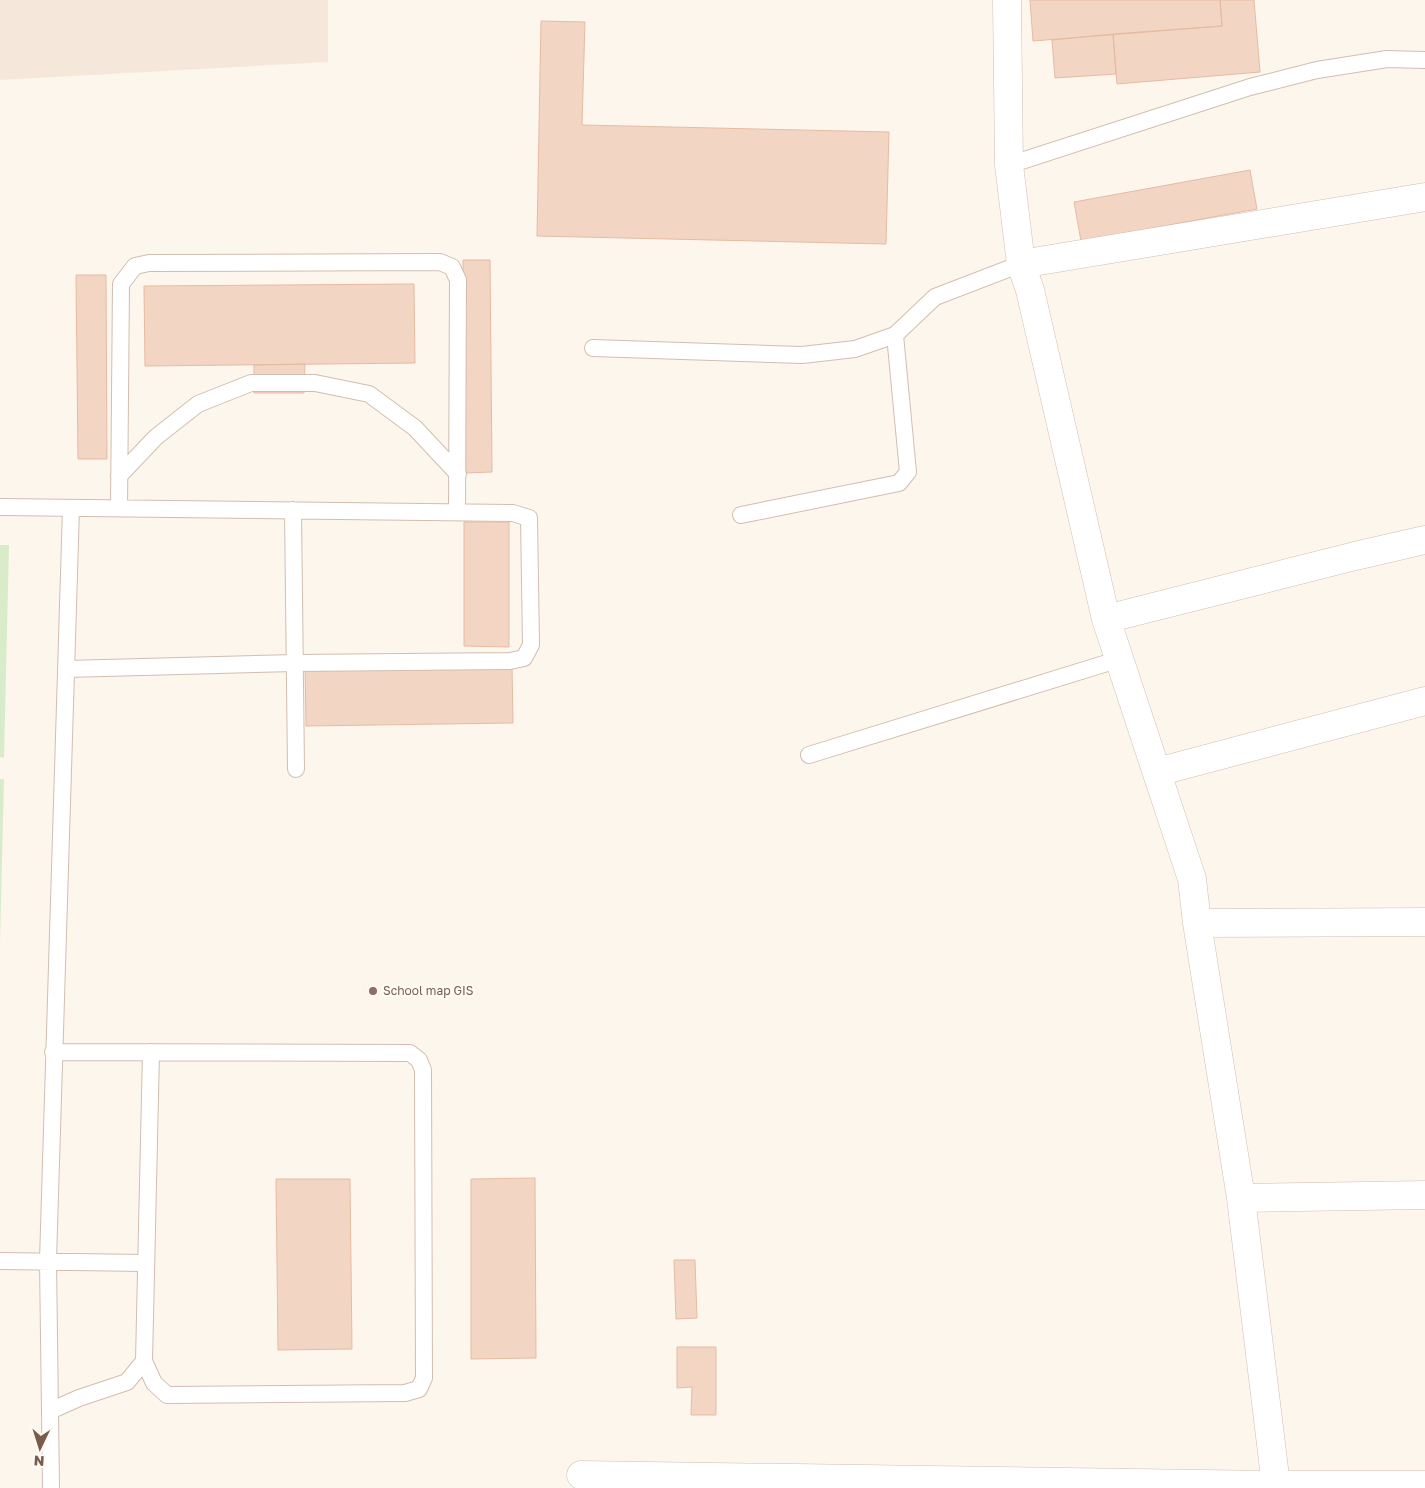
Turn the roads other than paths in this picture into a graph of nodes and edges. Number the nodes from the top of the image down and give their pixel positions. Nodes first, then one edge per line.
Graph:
1 (1007, 0) edge
2 (1425, 60) edge
3 (1009, 165) junction
4 (1425, 197) edge
5 (1021, 264) junction
6 (895, 335) junction
7 (593, 348) dead end
8 (458, 474) junction
9 (119, 476) junction
10 (0, 507) edge
11 (71, 508) junction
12 (119, 508) junction
13 (292, 510) junction
14 (457, 512) junction
15 (741, 515) dead end
16 (1425, 540) edge
17 (1106, 619) junction
18 (1120, 659) junction
19 (295, 663) junction
20 (66, 669) junction
21 (1425, 701) edge
22 (808, 754) dead end
23 (296, 768) dead end
24 (1157, 772) junction
25 (1425, 922) edge
26 (1197, 923) junction
27 (53, 1052) junction
28 (151, 1052) junction
29 (1425, 1195) edge
30 (1241, 1198) junction
31 (0, 1261) edge
32 (48, 1261) junction
33 (146, 1262) junction
34 (144, 1361) junction
35 (50, 1412) junction
36 (581, 1475) dead end
37 (1425, 1484) edge
38 (1276, 1485) junction
39 (51, 1488) edge

1 - 3 street
2 - 3 lane
3 - 5 street
4 - 5 street
5 - 6 lane
5 - 17 street
6 - 7 lane
6 - 15 lane
8 - 9 lane
8 - 9 lane
8 - 14 lane
9 - 12 lane
10 - 11 lane
11 - 12 lane
11 - 20 lane
12 - 13 lane
13 - 14 lane
13 - 19 lane
14 - 19 lane
16 - 17 street
17 - 18 street
18 - 22 lane
18 - 24 street
19 - 20 lane
19 - 23 lane
20 - 27 lane
21 - 24 street
24 - 26 street
25 - 26 street
26 - 30 street
27 - 28 lane
27 - 32 lane
28 - 33 lane
28 - 34 lane
29 - 30 street
30 - 38 street
31 - 32 lane
32 - 33 lane
32 - 35 lane
33 - 34 lane
34 - 35 lane
35 - 39 lane
36 - 38 street
37 - 38 street

